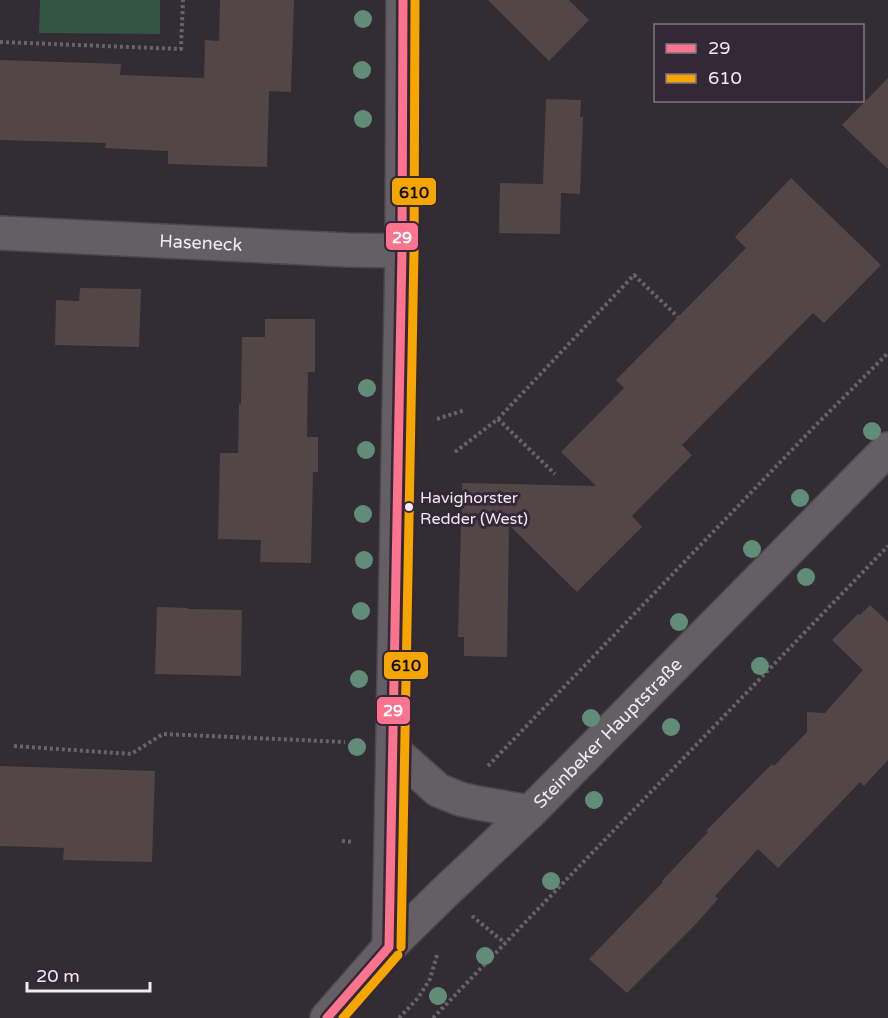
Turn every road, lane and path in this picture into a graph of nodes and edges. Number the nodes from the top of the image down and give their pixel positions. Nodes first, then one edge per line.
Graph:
1 (183, 0) edge
2 (403, 0) edge
3 (0, 42) edge
4 (0, 233) edge
5 (402, 251) junction
6 (678, 317) dead end
7 (888, 353) edge
8 (498, 419) junction
9 (888, 449) edge
10 (455, 452) dead end
11 (555, 474) dead end
12 (888, 546) edge
13 (345, 742) dead end
14 (14, 746) dead end
15 (393, 750) junction
16 (460, 799) junction
17 (530, 812) junction
18 (389, 947) junction
19 (327, 1018) edge
20 (433, 1018) edge

1 - 3 path
2 - 5 street
4 - 5 street, Haseneck
5 - 15 street
6 - 8 path
7 - 16 path
8 - 10 path
8 - 11 path
9 - 17 street, Steinbeker Hauptstraße
12 - 20 path
13 - 14 path
15 - 16 street
15 - 18 street
16 - 17 street
17 - 18 street, Steinbeker Hauptstraße
18 - 19 street, Steinbeker Hauptstraße

